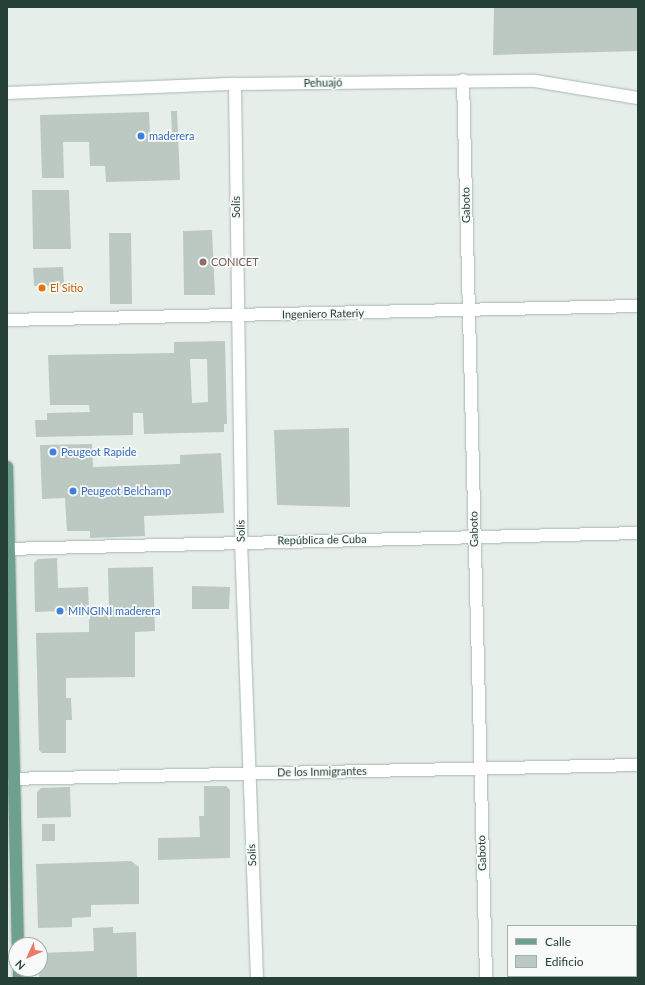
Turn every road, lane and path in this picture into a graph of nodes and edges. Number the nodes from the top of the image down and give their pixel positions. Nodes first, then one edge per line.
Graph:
1 (463, 80) junction
2 (235, 84) junction
3 (7, 93) edge
4 (638, 98) edge
5 (638, 306) edge
6 (469, 310) junction
7 (237, 316) junction
8 (7, 320) edge
9 (7, 467) edge
10 (638, 533) edge
11 (475, 537) junction
12 (241, 542) junction
13 (8, 549) edge
14 (9, 638) edge
15 (638, 765) edge
16 (480, 768) junction
17 (248, 773) junction
18 (11, 778) edge
19 (18, 937) edge
20 (258, 978) edge
21 (486, 978) edge

1 - 2 street, Pehuajó
1 - 4 street, Pehuajó
1 - 6 street, Gaboto
2 - 3 street, Pehuajó
2 - 7 street, Solís
5 - 6 street, Ingeniero Rateriy
6 - 7 street, Ingeniero Rateriy
6 - 11 street, Gaboto
7 - 8 street, Ingeniero Rateriy
7 - 12 street, Solís
9 - 13 main road
10 - 11 street, República de Cuba
11 - 12 street, República de Cuba
11 - 16 street, Gaboto
12 - 13 street, República de Cuba
12 - 17 street, Solís
13 - 14 main road
14 - 18 main road
15 - 16 street, De los Inmigrantes
16 - 17 street, De los Inmigrantes
16 - 21 street, Gaboto
17 - 18 street, De los Inmigrantes
17 - 20 street, Solís
18 - 19 main road

